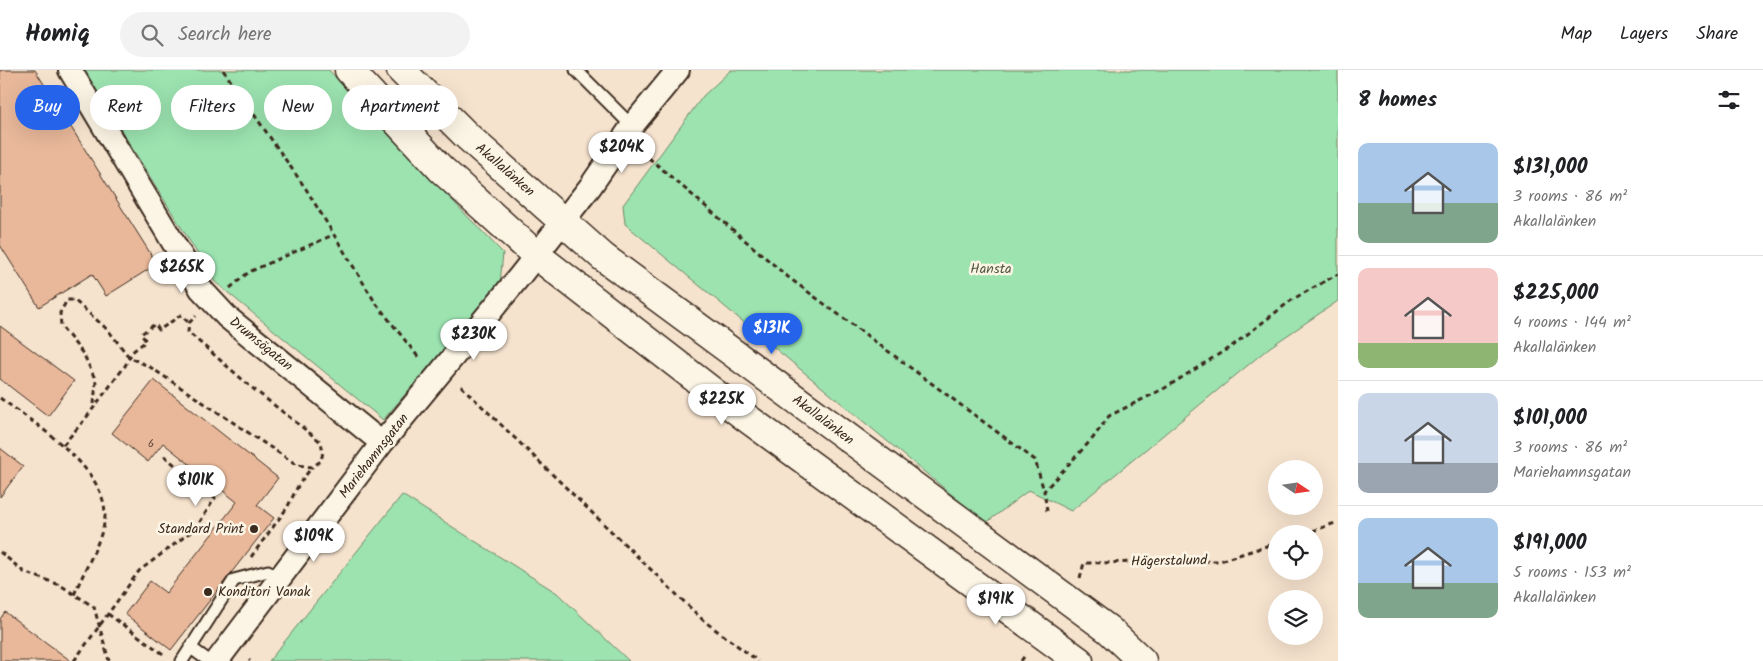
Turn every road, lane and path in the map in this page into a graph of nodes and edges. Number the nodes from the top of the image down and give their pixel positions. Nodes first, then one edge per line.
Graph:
1 (70, 70) edge
2 (223, 70) edge
3 (349, 70) edge
4 (401, 70) edge
5 (576, 70) edge
6 (678, 70) edge
7 (629, 132) junction
8 (562, 221) junction
9 (333, 235) junction
10 (536, 255) junction
11 (1338, 274) edge
12 (224, 293) dead end
13 (196, 316) dead end
14 (189, 323) junction
15 (129, 357) junction
16 (419, 358) dead end
17 (461, 386) dead end
18 (0, 398) edge
19 (94, 404) junction
20 (382, 443) junction
21 (62, 444) junction
22 (163, 455) dead end
23 (312, 467) junction
24 (1044, 491) junction
25 (1047, 511) dead end
26 (1338, 522) edge
27 (1323, 527) edge
28 (1268, 546) edge
29 (0, 552) edge
30 (249, 576) junction
31 (279, 579) junction
32 (1079, 586) dead end
33 (74, 595) junction
34 (108, 614) junction
35 (99, 626) junction
36 (191, 648) junction
37 (1026, 654) dead end
38 (176, 660) edge
39 (74, 661) edge
40 (109, 661) edge
41 (209, 661) edge
42 (217, 661) edge
43 (758, 661) edge
44 (1021, 661) edge
45 (1079, 661) edge
46 (1142, 661) edge

1 - 20 street, Drumsögatan
2 - 9 path
3 - 10 main road
4 - 8 main road, Akallalänken
5 - 7 lane
6 - 7 street
7 - 8 street
7 - 24 path
8 - 10 street
8 - 46 main road, Akallalänken
9 - 12 path
9 - 16 path
10 - 20 street, Mariehamnsgatan
10 - 45 main road
11 - 24 path
13 - 14 path
14 - 15 path
14 - 23 path
15 - 19 path
15 - 19 path
15 - 23 path
17 - 43 path
18 - 21 path
19 - 21 path
20 - 31 street, Mariehamnsgatan
21 - 33 path
22 - 34 path
23 - 30 path
24 - 25 path
26 - 27 path
28 - 32 path, Hägerstalund
29 - 33 path
30 - 31 lane
30 - 36 lane
31 - 42 street, Mariehamnsgatan
33 - 35 path
34 - 35 path
34 - 38 path
35 - 39 path
35 - 40 path
36 - 38 lane
36 - 41 lane
37 - 44 path

